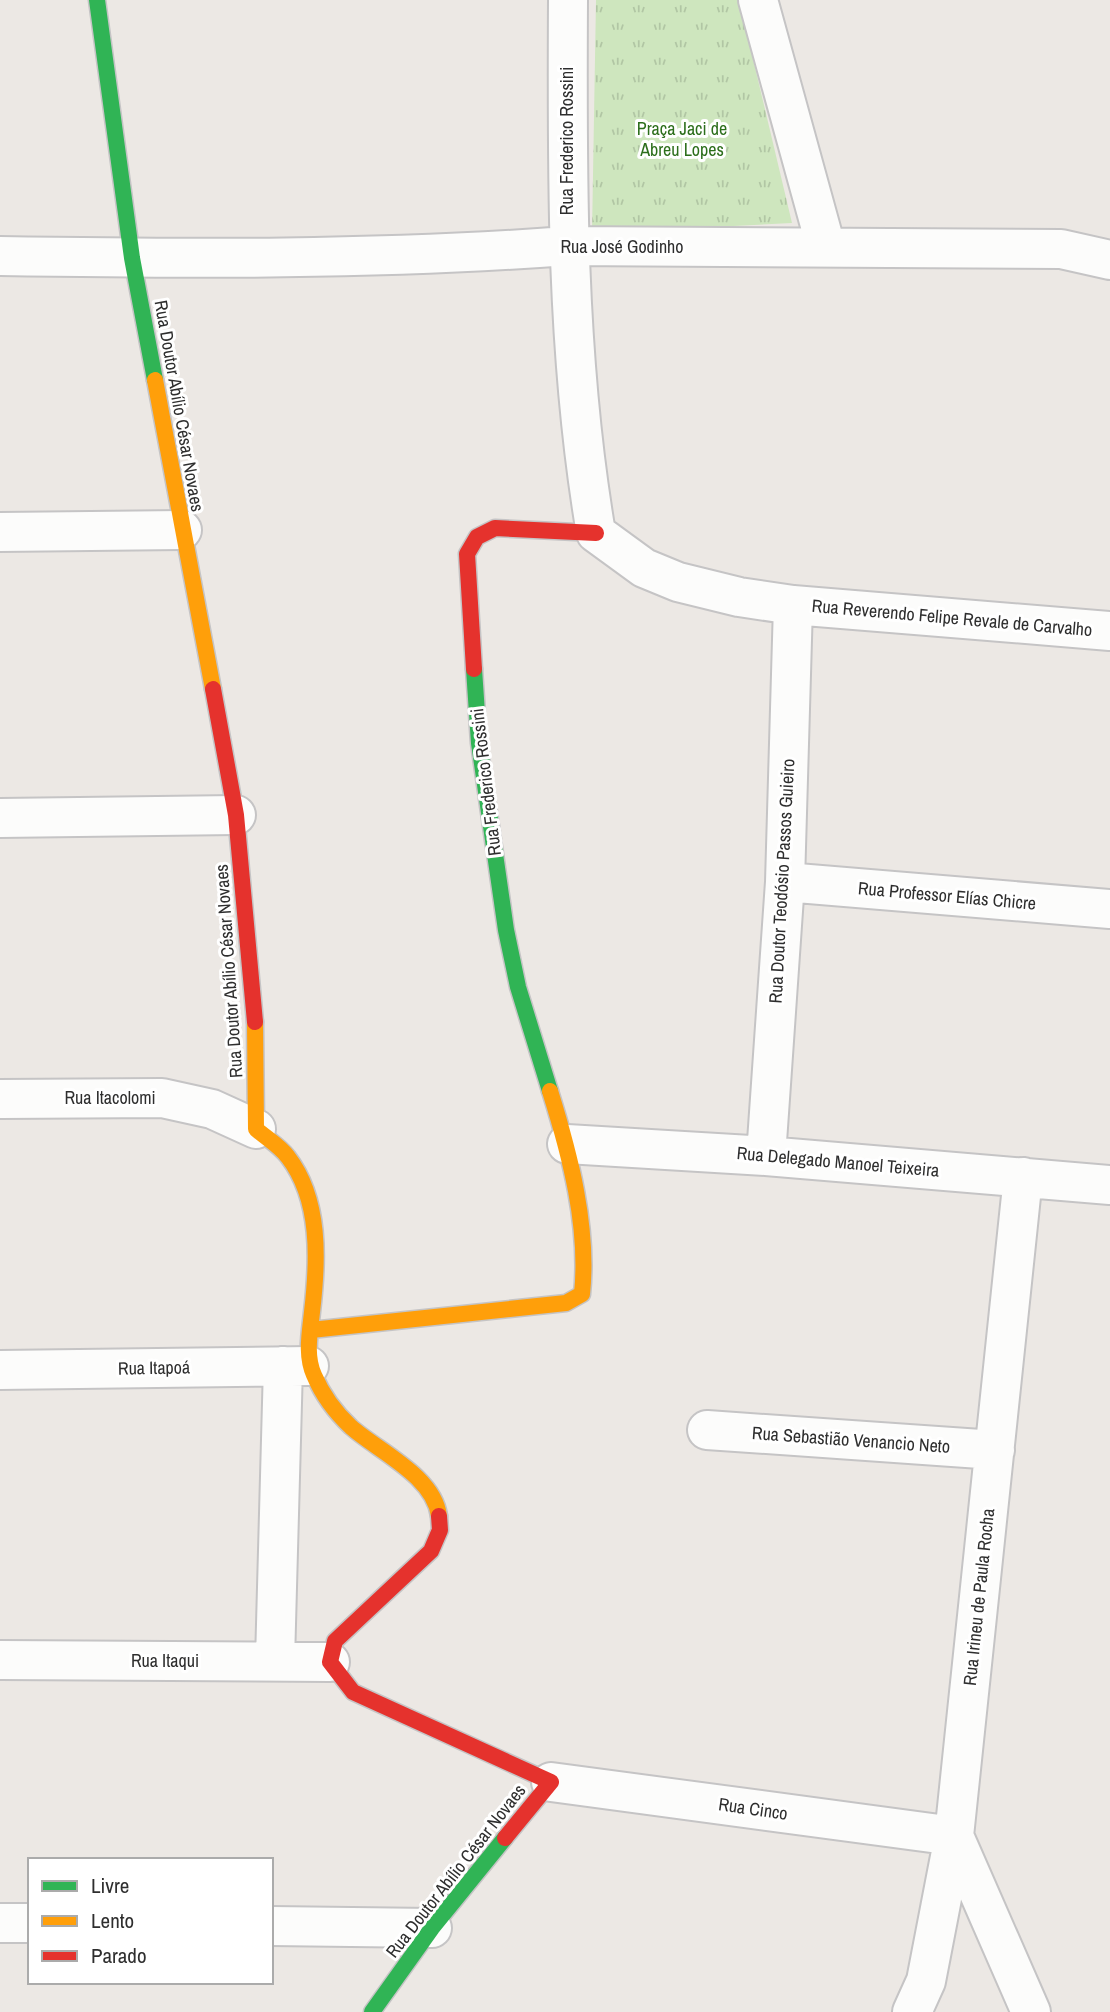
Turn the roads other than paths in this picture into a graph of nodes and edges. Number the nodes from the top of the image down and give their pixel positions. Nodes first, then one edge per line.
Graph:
1 (97, 0) edge
2 (568, 0) edge
3 (758, 0) edge
4 (567, 246) junction
5 (826, 247) junction
6 (0, 256) edge
7 (132, 258) junction
8 (1110, 260) edge
9 (182, 530) junction
10 (0, 532) edge
11 (596, 533) junction
12 (793, 605) junction
13 (1110, 631) edge
14 (236, 815) junction
15 (0, 818) edge
16 (785, 882) junction
17 (1110, 909) edge
18 (0, 1098) edge
19 (256, 1129) junction
20 (567, 1144) junction
21 (766, 1156) junction
22 (1023, 1177) junction
23 (1110, 1185) edge
24 (301, 1354) junction
25 (0, 1370) edge
26 (707, 1430) dead end
27 (995, 1450) junction
28 (0, 1660) edge
29 (275, 1661) junction
30 (330, 1662) junction
31 (551, 1782) junction
32 (954, 1836) junction
33 (0, 1923) edge
34 (28, 1923) edge
35 (273, 1926) edge
36 (432, 1928) junction
37 (372, 2012) edge
38 (912, 2012) edge
39 (1031, 2012) edge

1 - 7 street, Rua Doutor Abílio César Novaes
2 - 4 street, Rua Frederico Rossini
3 - 5 street
4 - 5 street, Rua José Godinho
4 - 7 street, Rua José Godinho
4 - 11 street, Rua Frederico Rossini
5 - 8 street, Rua José Godinho
6 - 7 street, Rua José Godinho
7 - 9 street, Rua Doutor Abílio César Novaes
9 - 10 street
9 - 14 street, Rua Doutor Abílio César Novaes
11 - 12 street
11 - 20 street, Rua Frederico Rossini
12 - 13 street, Rua Reverendo Felipe Revale de Carvalho
12 - 16 street, Rua Doutor Teodósio Passos Guieiro
14 - 15 street
14 - 19 street, Rua Doutor Abílio César Novaes
16 - 17 street, Rua Professor Elías Chicre
16 - 21 street, Rua Doutor Teodósio Passos Guieiro
18 - 19 street, Rua Itacolomi
19 - 24 street
20 - 21 street, Rua Delegado Manoel Teixeira
20 - 24 street, Rua Frederico Rossini
21 - 22 street, Rua Delegado Manoel Teixeira
22 - 23 street, Rua Delegado Manoel Teixeira
22 - 27 street, Rua Irineu de Paula Rocha
24 - 25 street, Rua Itapoá
24 - 29 street
24 - 30 street
26 - 27 street, Rua Sebastião Venancio Neto
27 - 32 street, Rua Irineu de Paula Rocha
28 - 29 street, Rua Itaqui
29 - 30 street, Rua Itaqui
30 - 31 street, Rua Doutor Abílio César Novaes
31 - 32 street, Rua Cinco
31 - 36 street, Rua Doutor Abílio César Novaes
32 - 38 street, Rua Irineu de Paula Rocha
32 - 39 street
33 - 34 street
35 - 36 street
36 - 37 street, Rua Doutor Abílio César Novaes

